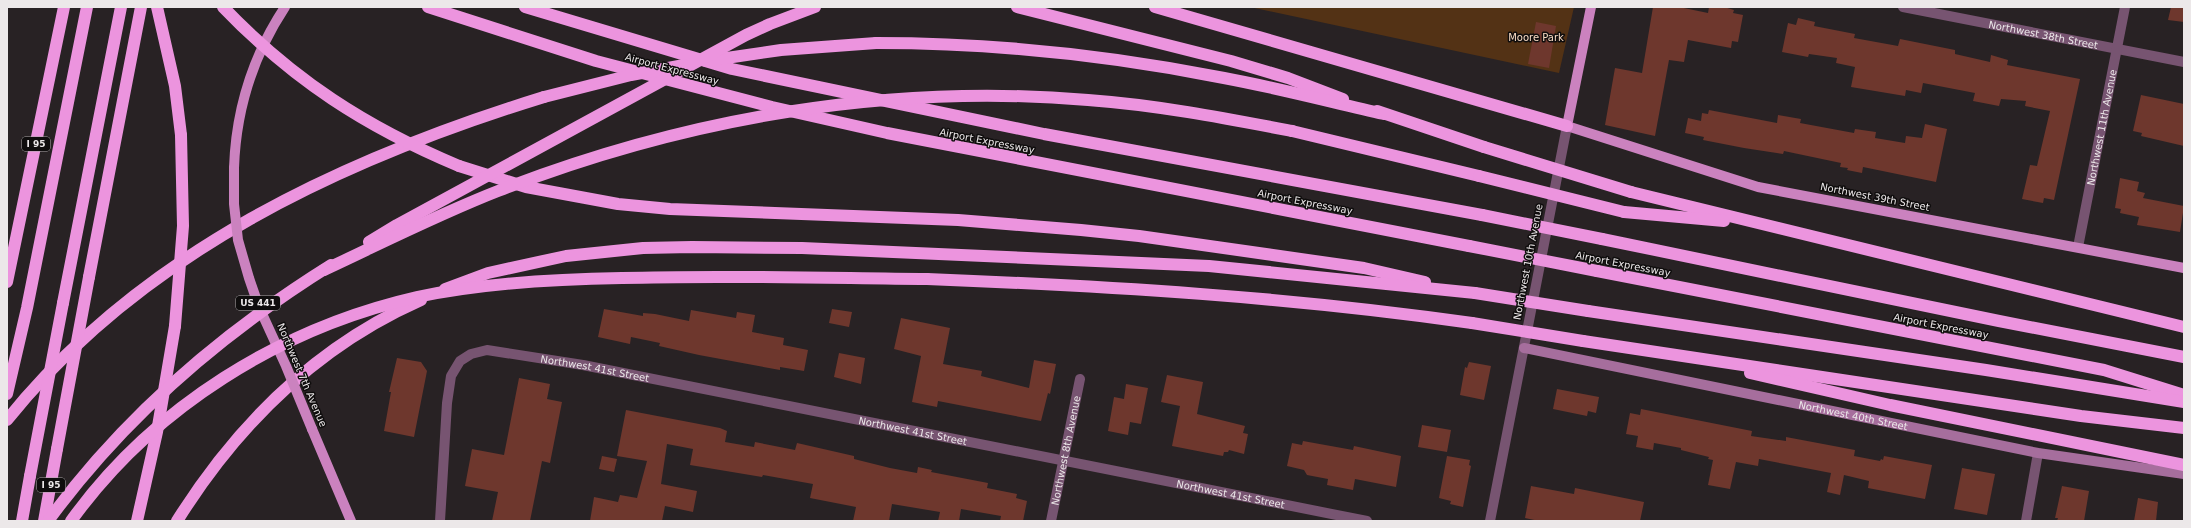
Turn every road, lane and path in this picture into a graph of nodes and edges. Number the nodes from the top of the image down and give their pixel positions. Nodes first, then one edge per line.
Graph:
1 (64, 7) edge
2 (87, 7) edge
3 (121, 7) edge
4 (141, 7) edge
5 (157, 7) edge
6 (223, 7) edge
7 (285, 7) edge
8 (428, 7) edge
9 (525, 7) edge
10 (815, 7) edge
11 (1017, 7) edge
12 (1155, 7) edge
13 (1591, 7) edge
14 (1903, 7) edge
15 (2125, 7) edge
16 (2117, 48) junction
17 (2184, 62) edge
18 (1384, 114) junction
19 (1566, 126) junction
20 (1769, 226) junction
21 (2078, 248) junction
22 (2184, 268) edge
23 (324, 270) junction
24 (7, 282) edge
25 (1475, 293) junction
26 (2184, 327) edge
27 (1524, 348) junction
28 (1657, 352) junction
29 (2184, 357) edge
30 (1080, 379) dead end
31 (7, 394) edge
32 (2184, 395) edge
33 (2184, 402) edge
34 (7, 420) edge
35 (2184, 428) edge
36 (2038, 453) junction
37 (1063, 459) junction
38 (2184, 465) edge
39 (2184, 474) edge
40 (22, 521) edge
41 (44, 521) edge
42 (48, 521) edge
43 (71, 521) edge
44 (137, 521) edge
45 (178, 521) edge
46 (351, 521) edge
47 (440, 521) edge
48 (1051, 521) edge
49 (1367, 521) edge
50 (1490, 521) edge
51 (2026, 521) edge

1 - 24 highway, I 95
2 - 31 highway
3 - 40 highway, bridge
4 - 41 highway, I 95, bridge
5 - 44 highway, bridge
6 - 25 highway, bridge
7 - 46 main road, Northwest 7th Avenue / US 441, bridge
8 - 32 highway, Airport Expressway, bridge
9 - 29 highway, Airport Expressway, bridge
10 - 23 highway, bridge
11 - 18 highway
12 - 19 highway
13 - 19 main road, Northwest 10th Avenue
14 - 16 street, Northwest 38th Street
15 - 16 street, Northwest 11th Avenue
16 - 17 street, Northwest 38th Street
16 - 21 street, Northwest 11th Avenue
18 - 20 highway, bridge
18 - 34 highway, bridge
19 - 21 main road, Northwest 39th Street
19 - 27 street, Northwest 10th Avenue
20 - 23 highway, bridge
20 - 26 highway
21 - 22 main road, Northwest 39th Street
23 - 42 highway, bridge
25 - 33 highway, bridge
25 - 45 highway
27 - 36 main road, Northwest 40th Street
27 - 50 street, Northwest 10th Avenue
28 - 35 highway
28 - 38 highway
28 - 43 highway, bridge
30 - 37 street, Northwest 8th Avenue
36 - 39 main road, Northwest 40th Street
36 - 51 street
37 - 47 street, Northwest 41st Street
37 - 48 street, Northwest 8th Avenue
37 - 49 street, Northwest 41st Street

